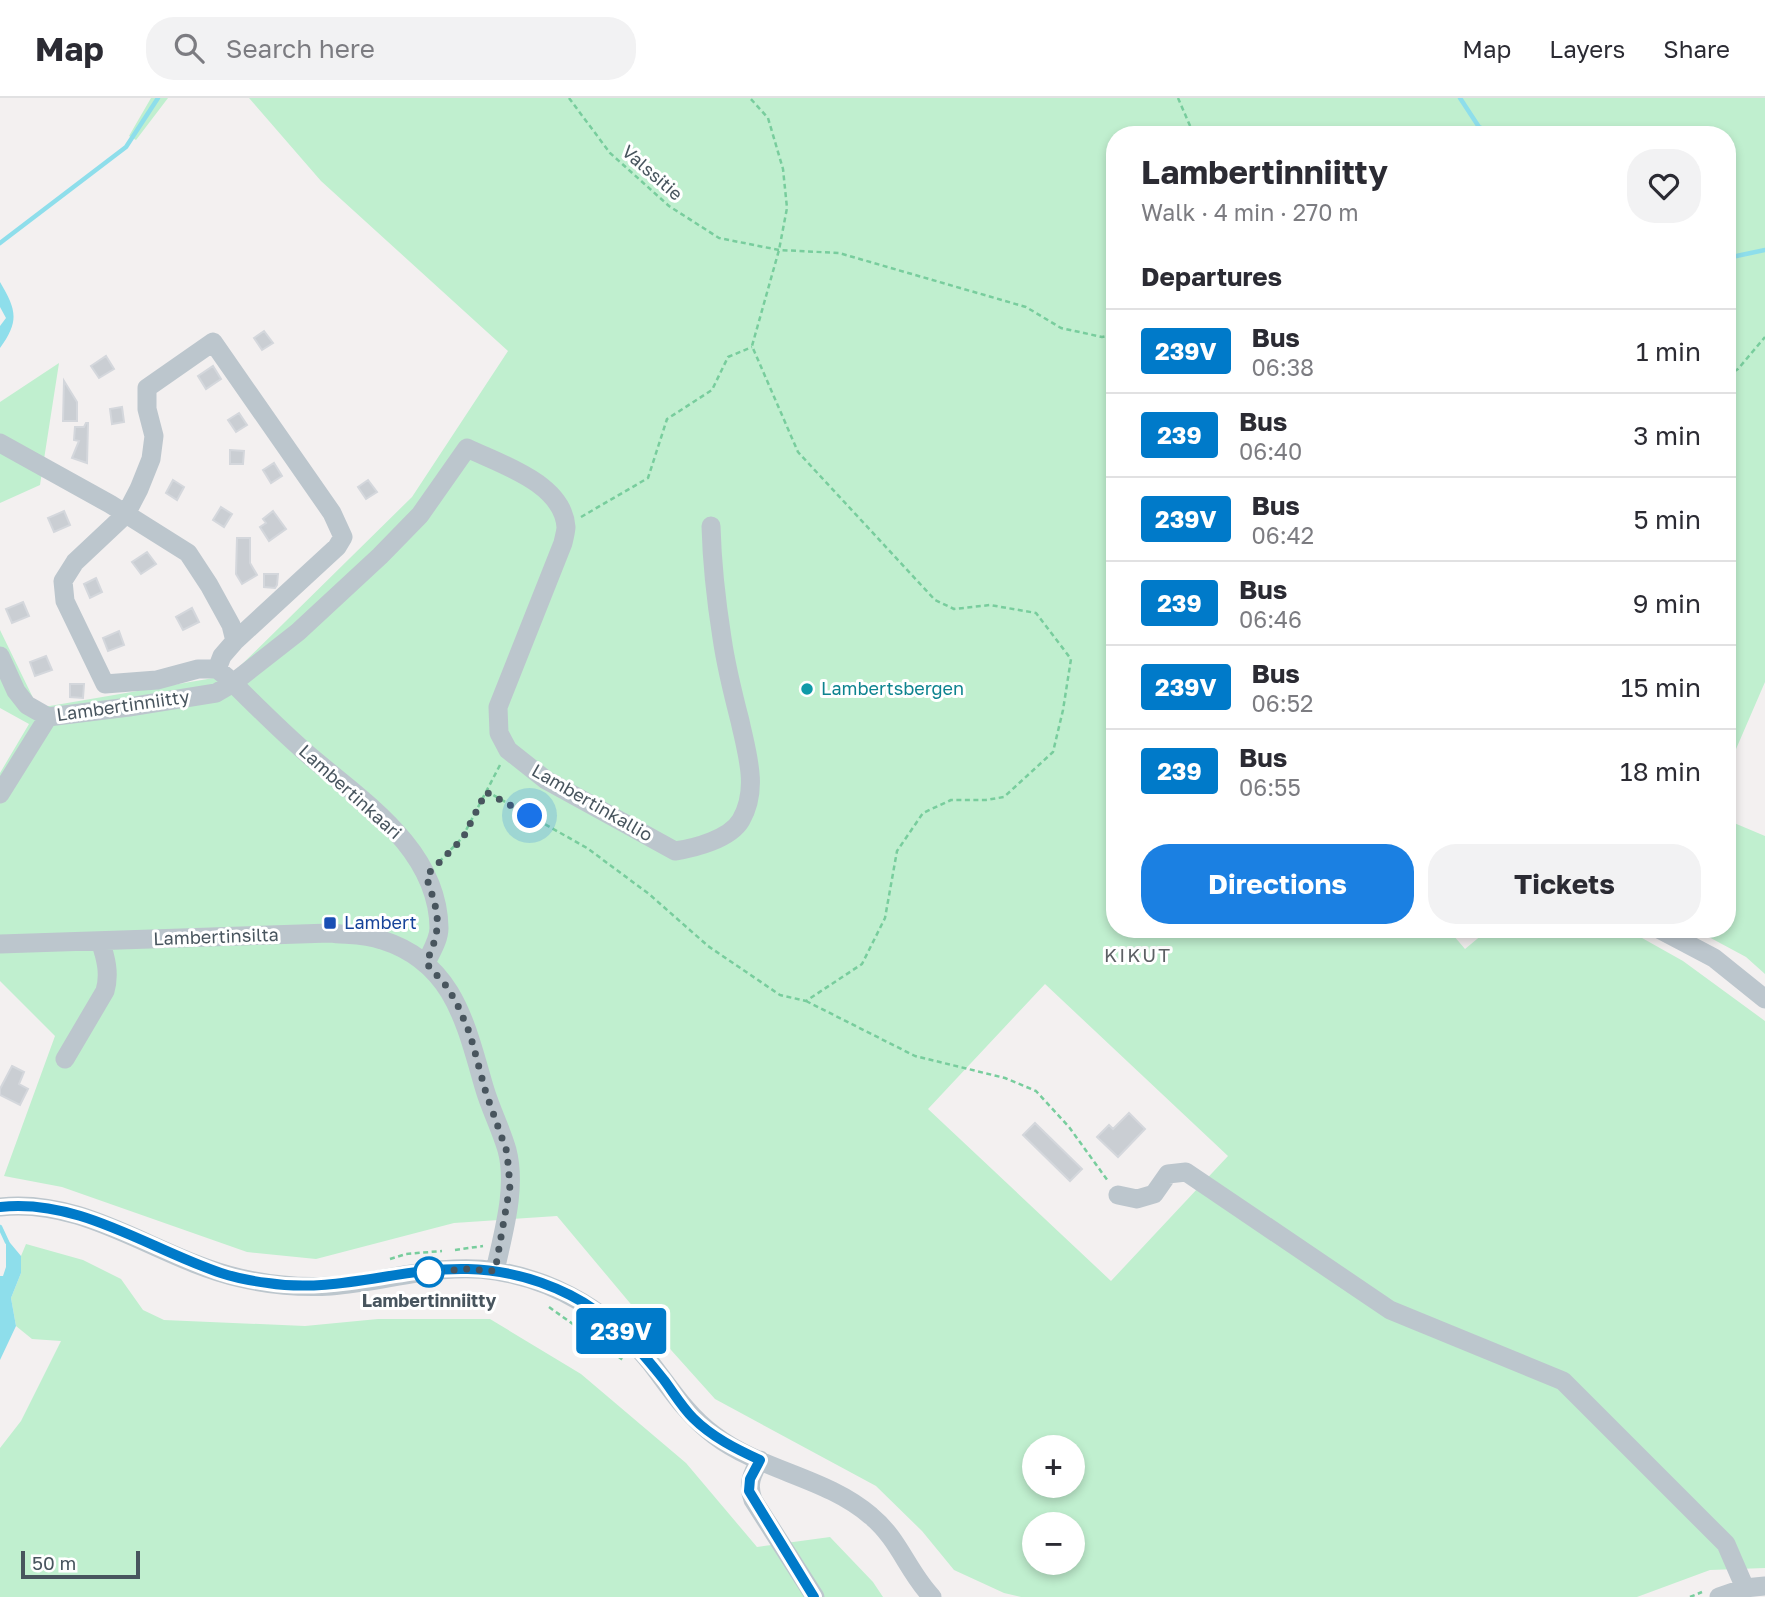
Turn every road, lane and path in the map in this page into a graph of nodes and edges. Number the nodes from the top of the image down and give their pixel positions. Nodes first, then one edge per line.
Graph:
1 (569, 98) edge
2 (750, 98) edge
3 (1178, 98) edge
4 (1190, 126) edge
5 (779, 250) junction
6 (1106, 336) edge
7 (1765, 337) edge
8 (752, 346) junction
9 (1736, 370) edge
10 (0, 443) edge
11 (126, 514) junction
12 (566, 526) junction
13 (711, 526) dead end
14 (234, 641) junction
15 (0, 656) edge
16 (226, 679) junction
17 (48, 717) junction
18 (508, 750) junction
19 (486, 792) junction
20 (0, 794) edge
21 (426, 876) junction
22 (1676, 938) edge
23 (100, 941) junction
24 (0, 944) edge
25 (426, 963) junction
26 (1765, 999) edge
27 (806, 1001) junction
28 (65, 1059) dead end
29 (1118, 1195) joint
30 (0, 1207) edge
31 (486, 1245) dead end
32 (384, 1261) dead end
33 (495, 1271) junction
34 (542, 1303) dead end
35 (631, 1365) dead end
36 (760, 1460) junction
37 (1765, 1586) edge
38 (1745, 1588) junction
39 (814, 1597) edge
40 (932, 1597) edge
41 (1719, 1597) edge

1 - 5 path, Valssitie
2 - 5 path
3 - 4 path
5 - 6 path, Valssitie
5 - 8 path
7 - 9 path
8 - 12 path
8 - 27 path
10 - 11 street
11 - 14 street
11 - 14 street
11 - 16 street
12 - 16 street
12 - 18 street
13 - 18 street, Lambertinkallio
14 - 16 street
15 - 17 street, Lambertinniitty
16 - 17 street, Lambertinniitty
16 - 21 street, Lambertinkaari
17 - 20 street
18 - 19 path
19 - 21 path
19 - 27 path
21 - 25 street, Lambertinkaari
22 - 26 street
23 - 24 street, Lambertinsilta
23 - 25 street, Lambertinsilta
23 - 28 street
25 - 33 street
27 - 29 path
29 - 38 street
30 - 33 street
31 - 32 path
33 - 36 street
34 - 35 path
36 - 39 street
36 - 40 street
37 - 38 street
38 - 41 street

